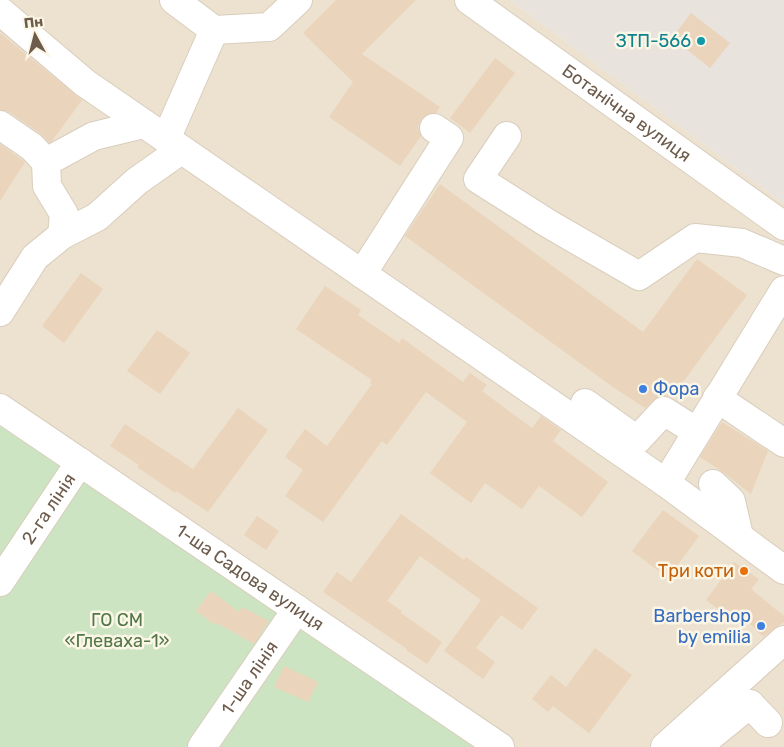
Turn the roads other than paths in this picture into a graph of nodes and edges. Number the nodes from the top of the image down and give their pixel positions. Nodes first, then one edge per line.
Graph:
1 (174, 0) edge
2 (298, 0) edge
3 (469, 0) edge
4 (0, 11) edge
5 (214, 30) junction
6 (0, 124) edge
7 (144, 124) junction
8 (434, 128) dead end
9 (507, 136) dead end
10 (174, 145) junction
11 (46, 162) junction
12 (784, 226) edge
13 (62, 235) junction
14 (784, 262) edge
15 (362, 274) junction
16 (784, 290) edge
17 (0, 312) edge
18 (717, 398) junction
19 (585, 403) dead end
20 (0, 408) edge
21 (604, 429) junction
22 (697, 432) junction
23 (784, 443) edge
24 (80, 462) junction
25 (666, 483) junction
26 (714, 484) dead end
27 (739, 536) junction
28 (784, 570) edge
29 (0, 582) edge
30 (297, 609) junction
31 (784, 640) edge
32 (751, 704) junction
33 (202, 747) edge
34 (500, 747) edge
35 (665, 747) edge
36 (697, 747) edge

1 - 5 street
2 - 5 street
3 - 12 street, Ботанічна вулиця
4 - 7 street
5 - 10 street
6 - 11 street
7 - 10 street
7 - 11 street
8 - 15 street
9 - 14 street
10 - 13 street
10 - 15 street
11 - 13 street
13 - 17 street
15 - 21 street
16 - 18 street
18 - 22 street
18 - 23 street
19 - 21 street
20 - 24 street, 1-ша Садова вулиця
21 - 22 street
21 - 25 street
22 - 25 street
24 - 29 street, 2-га лінія
24 - 30 street, 1-ша Садова вулиця
25 - 27 street
26 - 27 street
27 - 28 street
30 - 33 street, 1-ша лінія
30 - 34 street, 1-ша Садова вулиця
31 - 32 street
32 - 35 street
32 - 36 street

